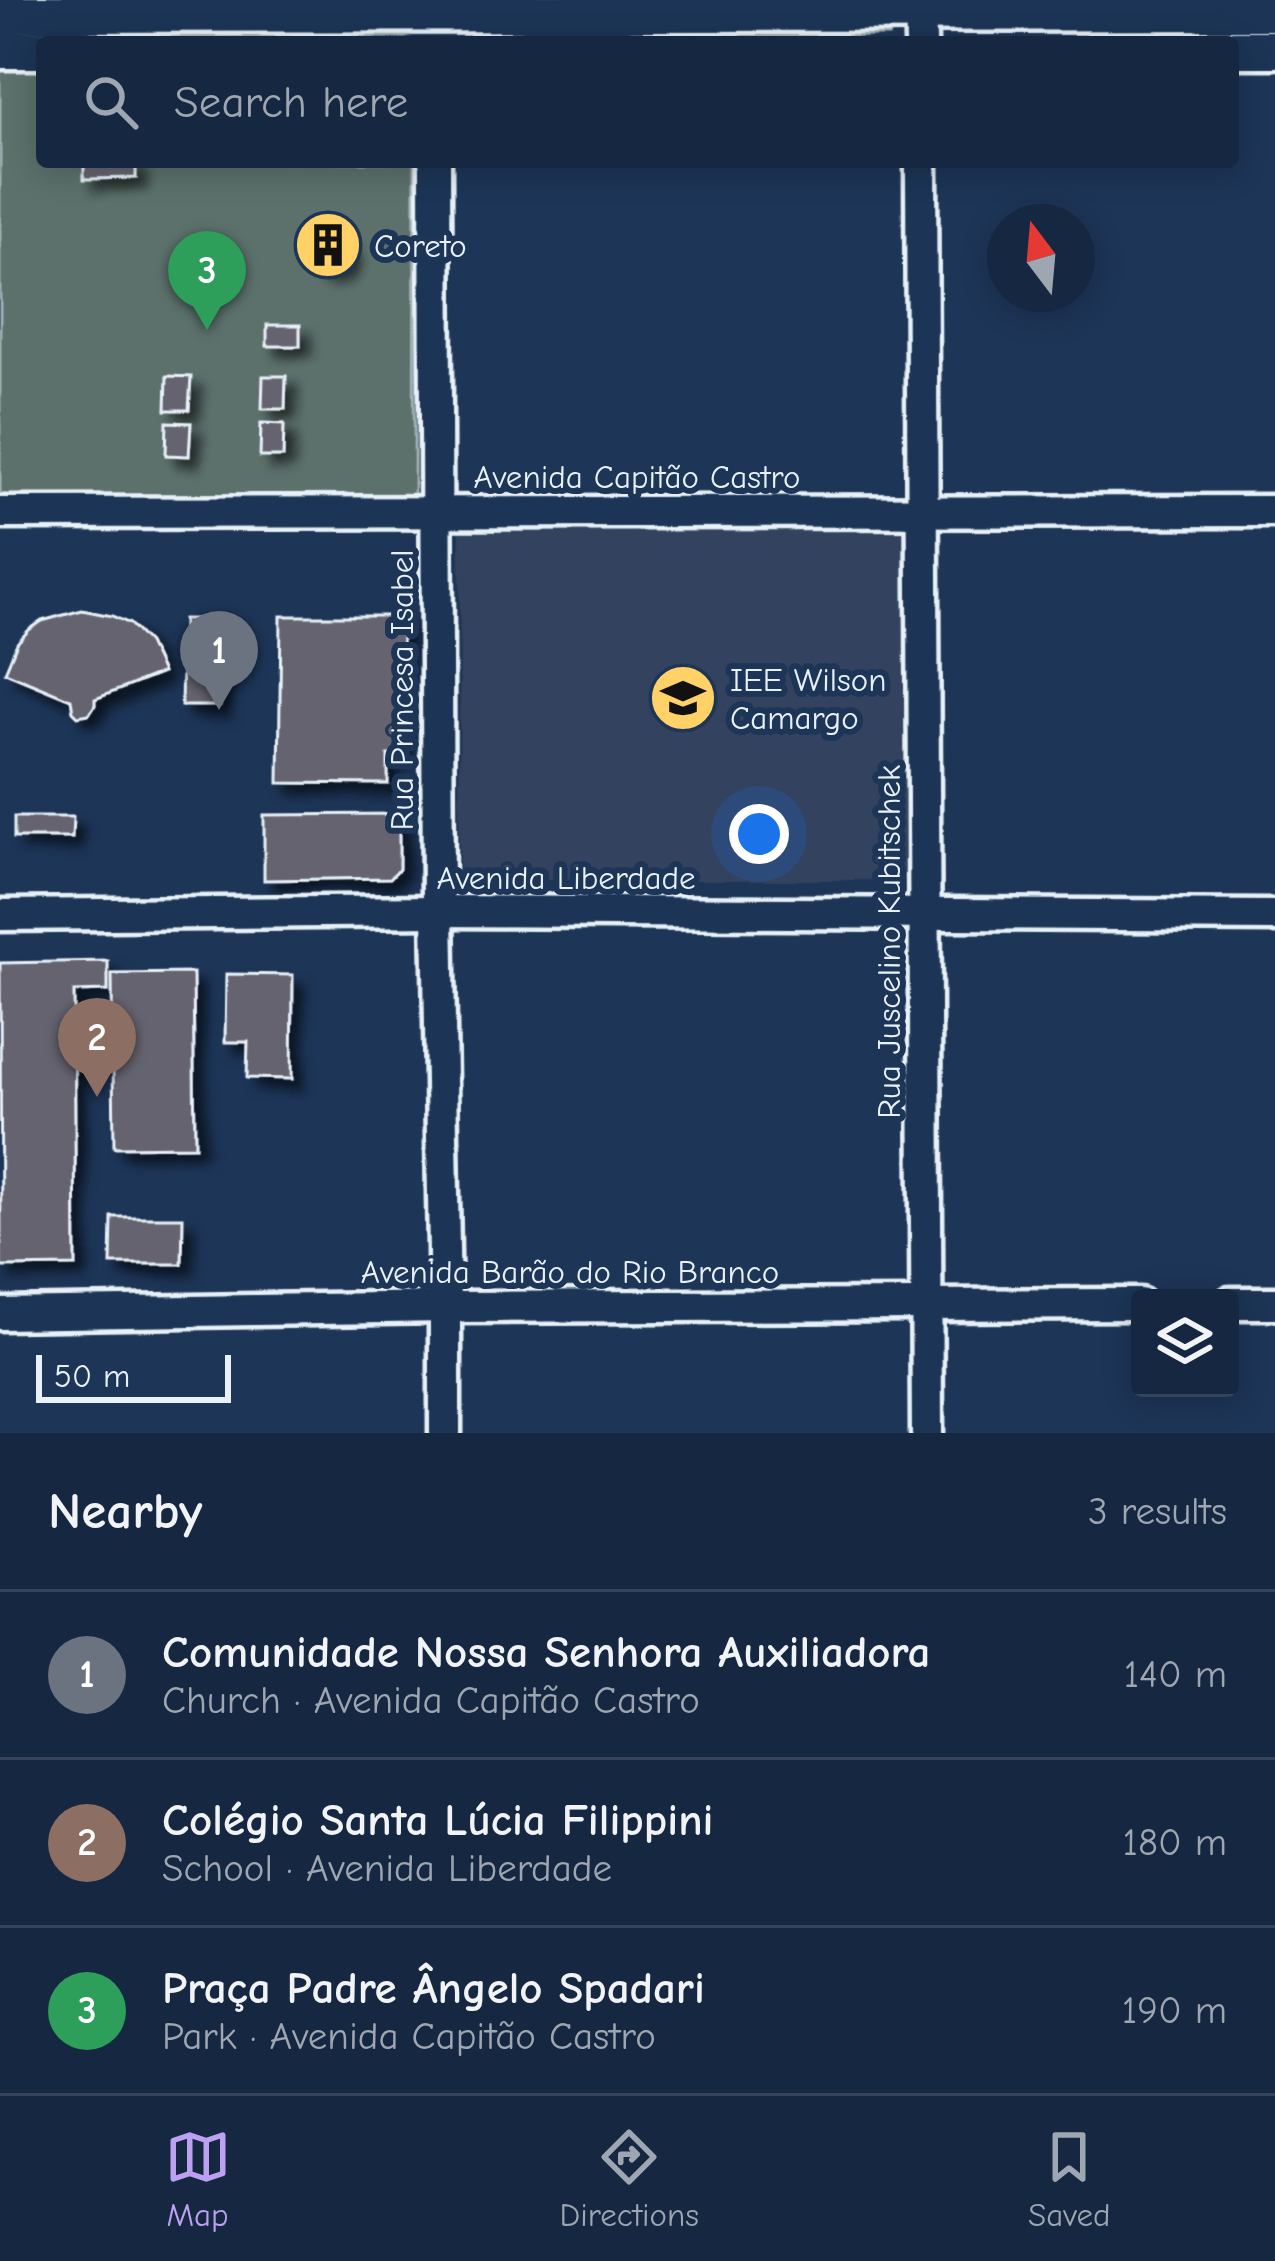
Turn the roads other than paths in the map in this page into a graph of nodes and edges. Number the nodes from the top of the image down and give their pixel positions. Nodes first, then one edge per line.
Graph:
1 (1275, 12) edge
2 (0, 14) edge
3 (434, 18) edge
4 (920, 18) edge
5 (1239, 49) edge
6 (1275, 49) edge
7 (0, 50) edge
8 (36, 50) edge
9 (435, 168) edge
10 (921, 168) edge
11 (437, 512) junction
12 (921, 512) junction
13 (1275, 512) edge
14 (0, 513) edge
15 (437, 911) junction
16 (0, 915) edge
17 (924, 916) junction
18 (1275, 916) edge
19 (1239, 1303) edge
20 (1275, 1303) edge
21 (1131, 1304) edge
22 (926, 1305) junction
23 (446, 1307) junction
24 (0, 1313) edge
25 (445, 1433) edge
26 (926, 1433) edge

1 - 4 street
2 - 3 street
3 - 4 street
5 - 6 street
7 - 8 street
9 - 11 street, Rua Princesa Isabel
10 - 12 street, Rua Juscelino Kubitschek
11 - 12 street, Avenida Capitão Castro
11 - 14 street, Avenida Capitão Castro
11 - 15 street, Rua Princesa Isabel
12 - 13 street, Avenida Capitão Castro
12 - 17 street, Rua Juscelino Kubitschek
15 - 16 street, Avenida Liberdade
15 - 17 street, Avenida Liberdade
15 - 23 street, Rua Princesa Isabel
17 - 18 street, Avenida Liberdade
17 - 22 street, Rua Juscelino Kubitschek
19 - 20 street
21 - 22 street, Avenida Barão do Rio Branco
22 - 23 street, Avenida Barão do Rio Branco
22 - 26 street, Rua Juscelino Kubitschek
23 - 24 street, Avenida Barão do Rio Branco
23 - 25 street, Rua Princesa Isabel

